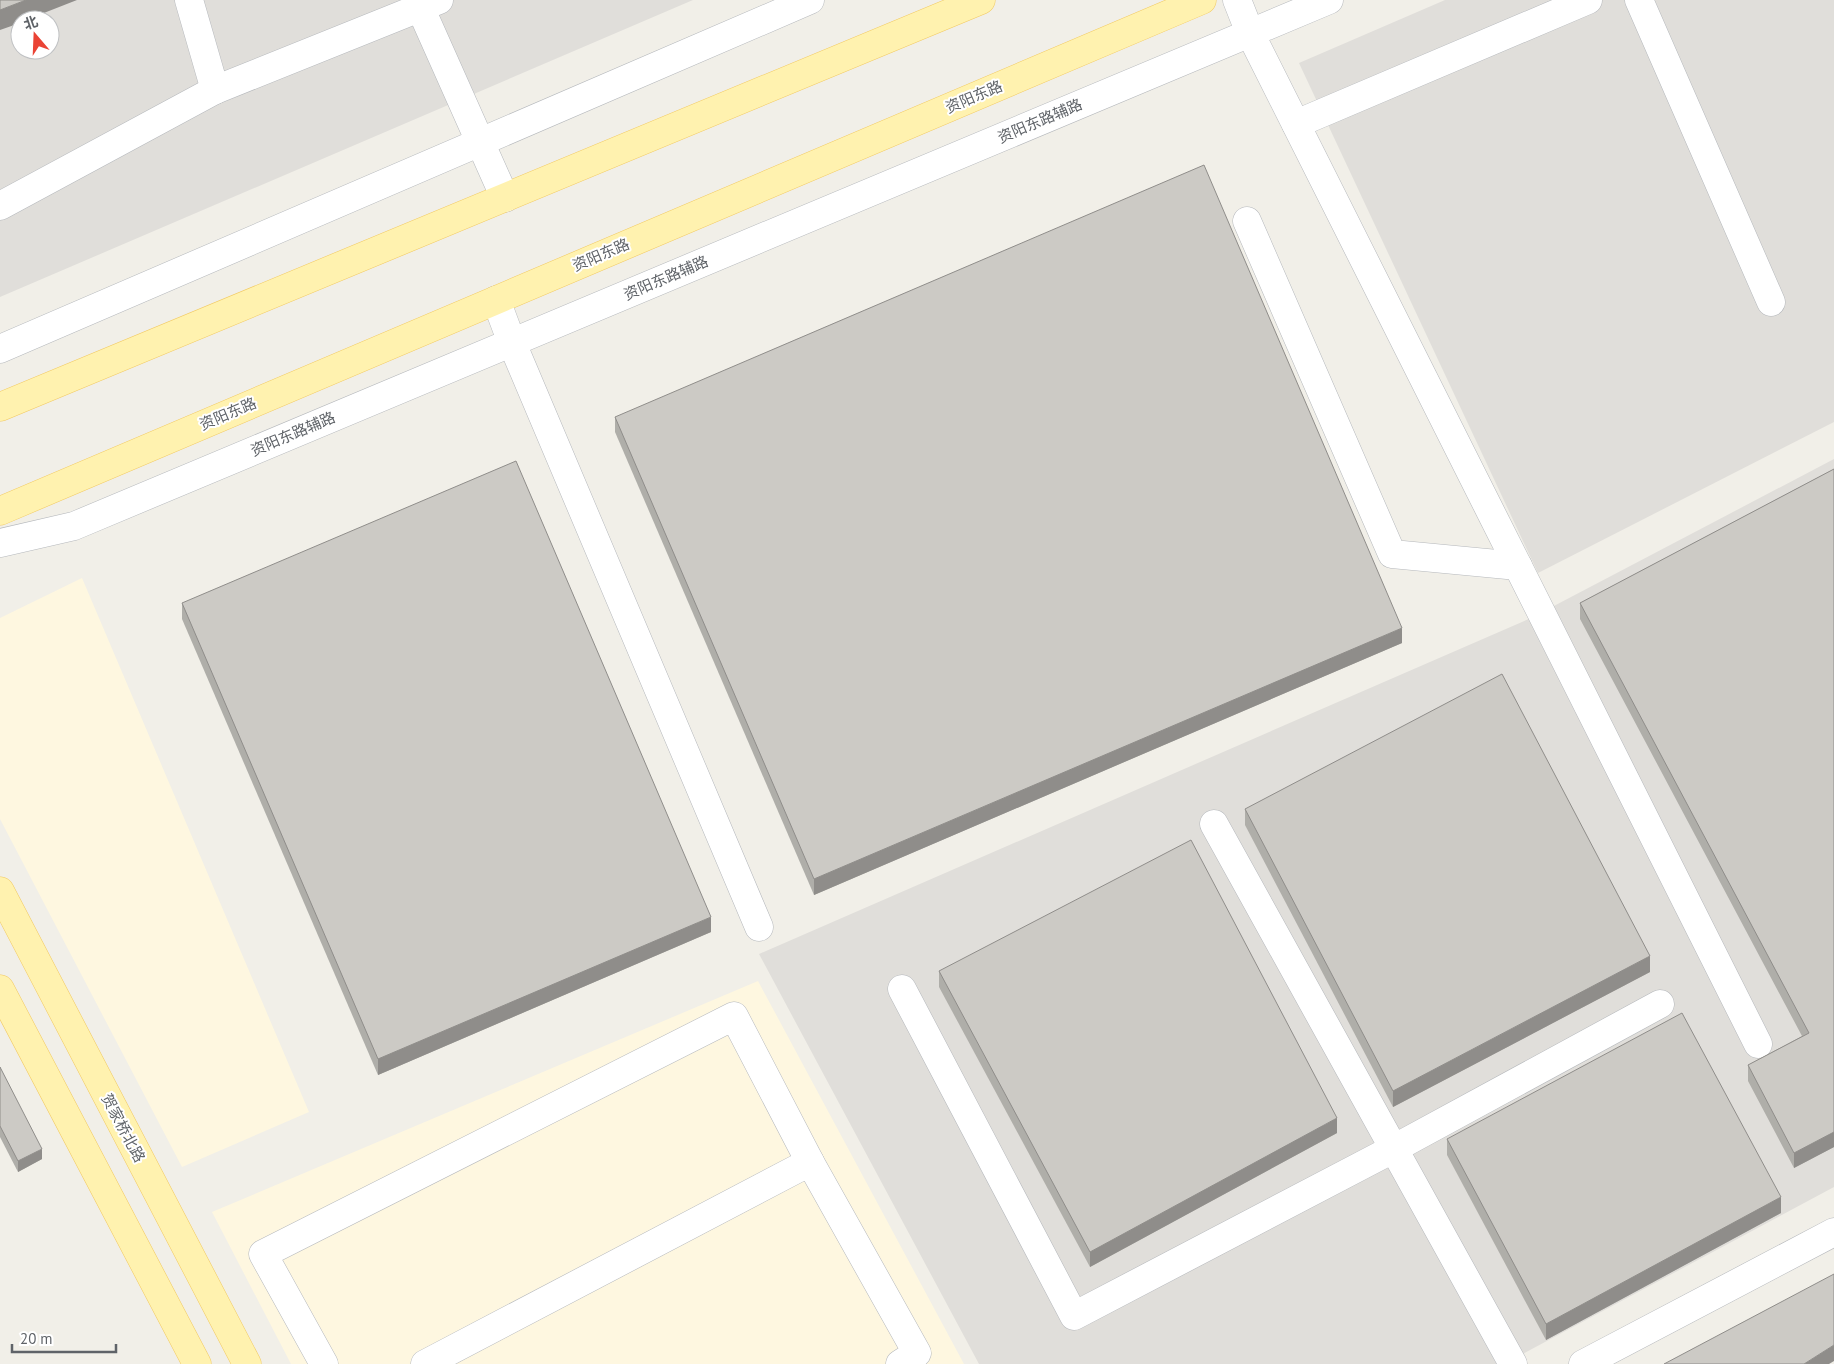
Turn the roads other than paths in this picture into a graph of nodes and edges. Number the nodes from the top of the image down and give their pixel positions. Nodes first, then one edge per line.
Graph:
1 (189, 0) edge
2 (810, 0) edge
3 (981, 0) edge
4 (1202, 0) edge
5 (1236, 0) edge
6 (1329, 0) edge
7 (1588, 0) edge
8 (1639, 0) edge
9 (429, 4) edge
10 (1250, 33) junction
11 (216, 90) junction
12 (1296, 124) junction
13 (480, 142) junction
14 (505, 198) junction
15 (0, 206) edge
16 (1246, 220) dead end
17 (496, 300) junction
18 (1771, 302) dead end
19 (512, 342) junction
20 (0, 348) edge
21 (0, 406) edge
22 (0, 511) edge
23 (0, 543) edge
24 (1518, 566) junction
25 (1214, 824) dead end
26 (0, 891) edge
27 (759, 927) dead end
28 (0, 989) edge
29 (902, 990) dead end
30 (1660, 1004) dead end
31 (1758, 1044) dead end
32 (1395, 1148) junction
33 (810, 1162) junction
34 (1834, 1232) edge
35 (196, 1364) edge
36 (246, 1364) edge
37 (324, 1364) edge
38 (425, 1364) edge
39 (900, 1364) edge
40 (1512, 1364) edge
41 (1583, 1364) edge

1 - 11 street
2 - 13 street
3 - 14 main road
4 - 17 main road, 资阳东路
5 - 10 street
6 - 10 street, 资阳东路辅路
7 - 12 street
8 - 18 street
9 - 11 street
9 - 13 street
10 - 12 street
10 - 19 street, 资阳东路辅路
11 - 15 street
12 - 24 street
13 - 14 street
13 - 20 street
14 - 21 main road
16 - 24 street
17 - 19 street
17 - 22 main road, 资阳东路
19 - 23 street, 资阳东路辅路
19 - 27 street
24 - 31 street
25 - 32 street
26 - 36 main road, 贺家桥北路
28 - 35 main road
29 - 32 street
30 - 32 street
32 - 40 street
33 - 37 street
33 - 38 street
33 - 39 street
34 - 41 street

